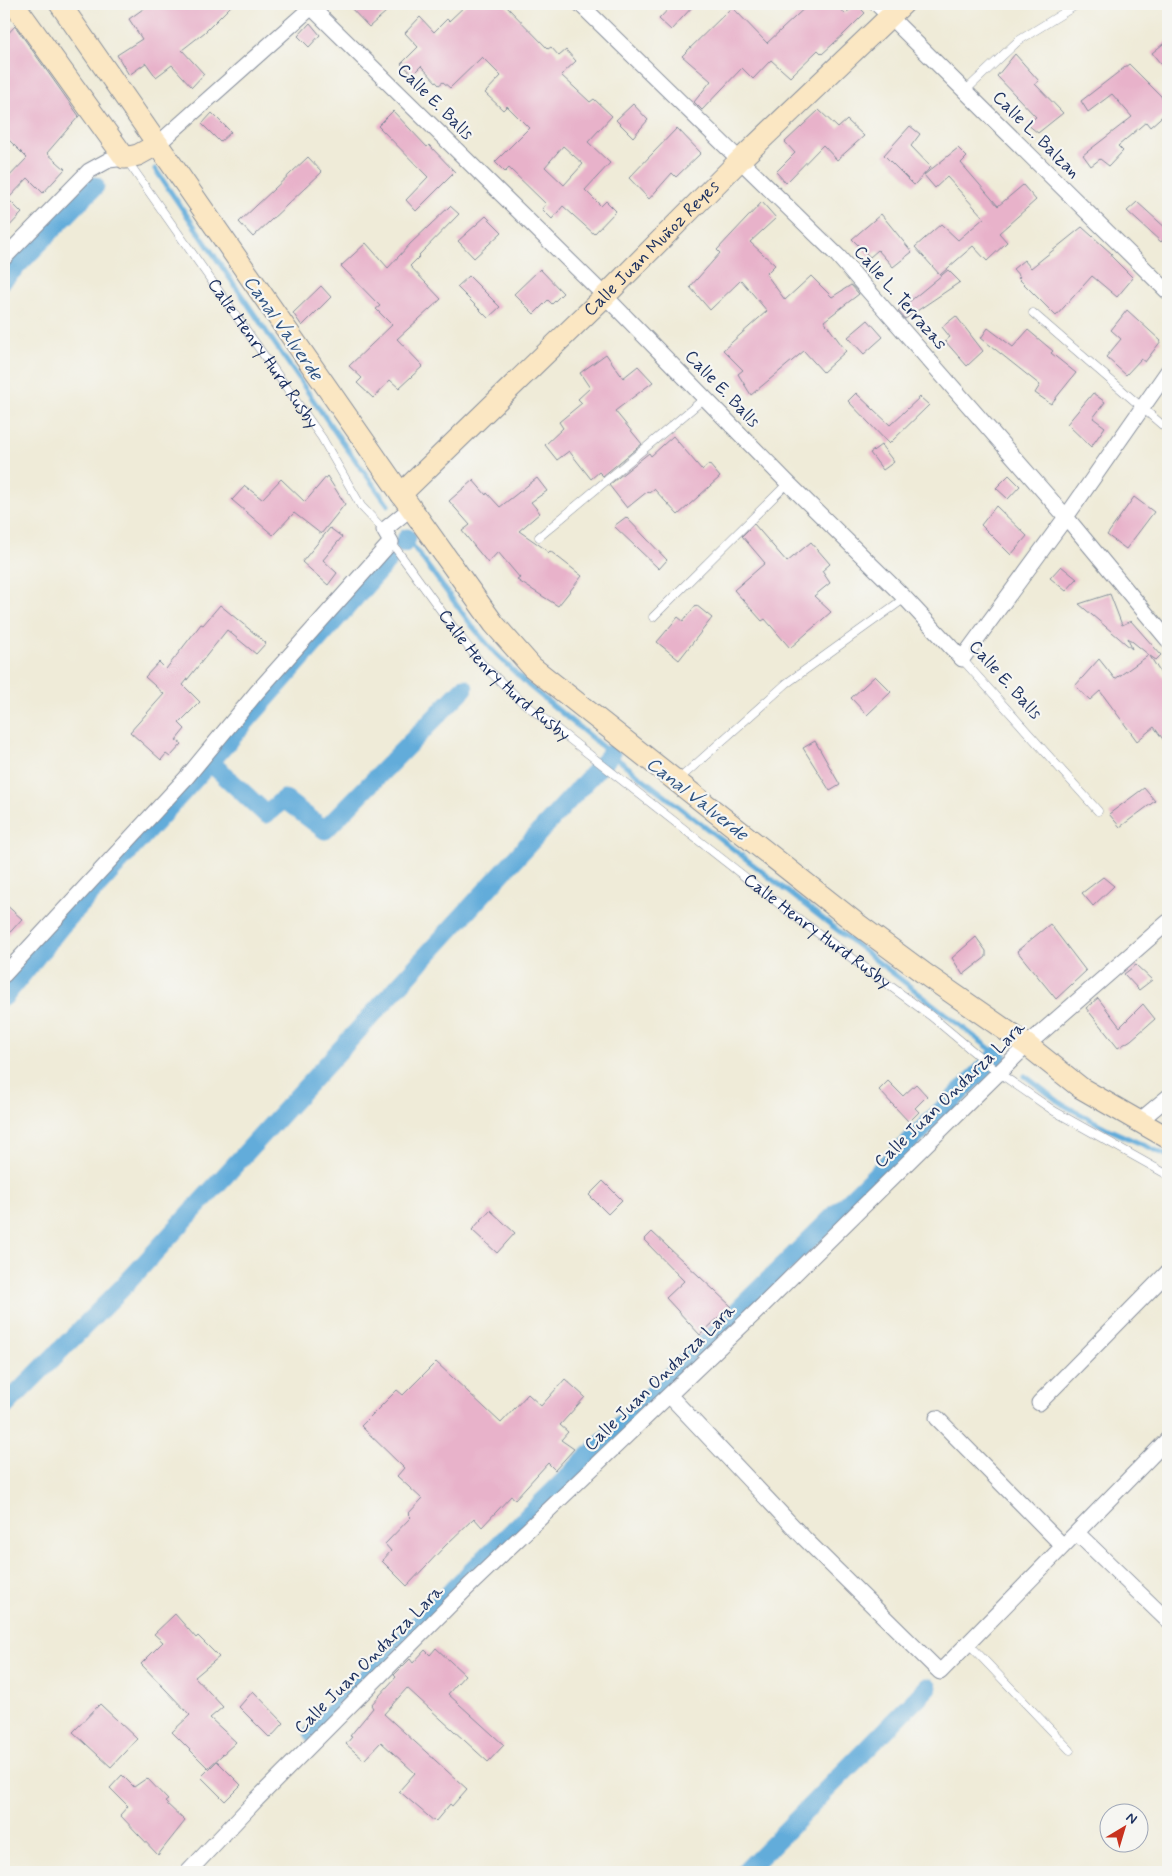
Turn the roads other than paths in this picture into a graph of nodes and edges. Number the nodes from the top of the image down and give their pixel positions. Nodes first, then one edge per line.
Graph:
1 (14, 4) edge
2 (60, 4) edge
3 (580, 4) edge
4 (1078, 4) edge
5 (312, 5) edge
6 (890, 8) edge
7 (965, 91) junction
8 (158, 144) junction
9 (125, 158) junction
10 (740, 160) junction
11 (4, 258) edge
12 (1168, 292) edge
13 (605, 296) junction
14 (1033, 313) dead end
15 (1168, 371) edge
16 (705, 398) junction
17 (1142, 408) junction
18 (1168, 430) edge
19 (788, 483) junction
20 (406, 501) junction
21 (1066, 516) junction
22 (388, 536) junction
23 (539, 538) dead end
24 (905, 598) junction
25 (653, 617) dead end
26 (1168, 640) edge
27 (962, 659) junction
28 (676, 782) junction
29 (1098, 812) dead end
30 (1168, 922) edge
31 (4, 975) edge
32 (1027, 1045) junction
33 (999, 1073) junction
34 (1168, 1097) edge
35 (1138, 1122) junction
36 (1168, 1138) edge
37 (1168, 1175) edge
38 (1168, 1272) edge
39 (669, 1395) junction
40 (1039, 1403) dead end
41 (937, 1418) dead end
42 (1168, 1439) edge
43 (1076, 1533) junction
44 (1063, 1546) junction
45 (1168, 1621) edge
46 (968, 1644) junction
47 (1070, 1750) dead end
48 (188, 1872) edge

1 - 9 street, Calle Henry Hurd Rusby
2 - 8 street, Calle Henry Hurd Rusby
3 - 10 street, Calle L. Terrazas
4 - 7 lane
5 - 8 street
5 - 13 street, Calle E. Balls
6 - 7 street, Calle L. Balzan
6 - 10 street, Calle Juan Muñoz Reyes
7 - 12 street, Calle L. Balzan
8 - 9 street
8 - 20 street, Calle Henry Hurd Rusby
9 - 11 street
9 - 22 lane, Calle Henry Hurd Rusby
10 - 13 street, Calle Juan Muñoz Reyes
10 - 21 street, Calle L. Terrazas
13 - 16 street, Calle E. Balls
13 - 20 street, Calle Juan Muñoz Reyes
14 - 17 lane
15 - 17 street
16 - 19 street, Calle E. Balls
16 - 23 lane
17 - 18 lane
17 - 21 street
19 - 24 street, Calle E. Balls
19 - 25 lane
20 - 22 street
20 - 28 street, Calle Henry Hurd Rusby
21 - 26 street, Calle L. Terrazas
21 - 27 street
22 - 31 street
22 - 33 lane, Calle Henry Hurd Rusby
24 - 27 street, Calle E. Balls
24 - 28 lane
27 - 29 lane, Calle E. Balls
28 - 32 street, Calle Henry Hurd Rusby
30 - 32 street, Calle Juan Ondarza Lara
32 - 33 street, Calle Juan Ondarza Lara
32 - 35 street, Calle Henry Hurd Rusby
33 - 37 lane, Calle Henry Hurd Rusby
33 - 39 street, Calle Juan Ondarza Lara
34 - 35 street
35 - 36 street, Calle Henry Hurd Rusby
38 - 40 street
39 - 46 street
39 - 48 street, Calle Juan Ondarza Lara
41 - 44 street
42 - 43 street
43 - 44 street
43 - 45 street
44 - 46 street
46 - 47 lane

